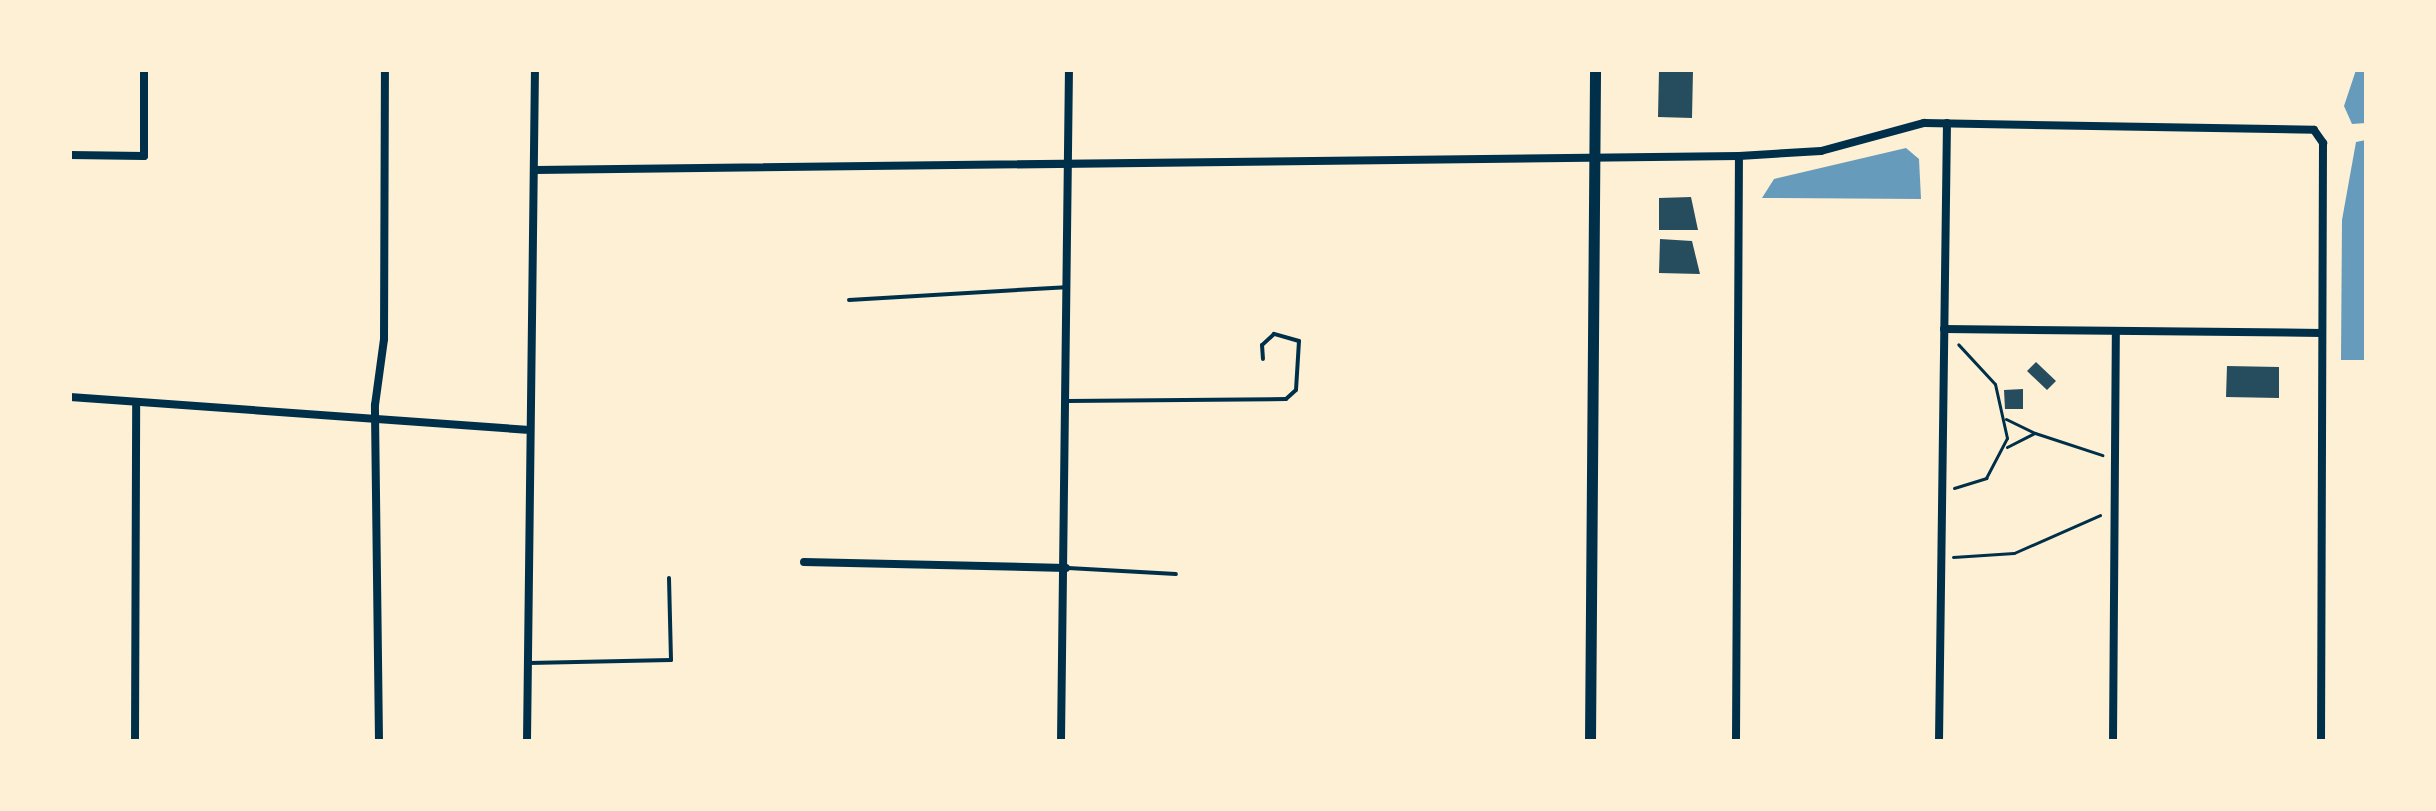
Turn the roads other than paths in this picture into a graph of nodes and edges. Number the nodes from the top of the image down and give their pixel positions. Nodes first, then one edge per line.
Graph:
1 (144, 70) edge
2 (385, 70) edge
3 (535, 70) edge
4 (1069, 70) edge
5 (1595, 70) edge
6 (1947, 123) junction
7 (70, 155) edge
8 (1594, 155) junction
9 (1739, 156) junction
10 (1069, 165) junction
11 (535, 170) junction
12 (1068, 287) junction
13 (849, 300) dead end
14 (1944, 329) junction
15 (2116, 331) junction
16 (2322, 333) junction
17 (1263, 359) dead end
18 (70, 397) edge
19 (1067, 401) junction
20 (136, 402) junction
21 (376, 418) junction
22 (526, 430) junction
23 (804, 562) dead end
24 (1066, 568) junction
25 (1176, 574) dead end
26 (669, 578) dead end
27 (527, 663) junction
28 (135, 741) edge
29 (379, 741) edge
30 (527, 741) edge
31 (1061, 741) edge
32 (1590, 741) edge
33 (1736, 741) edge
34 (1939, 741) edge
35 (2113, 741) edge
36 (2321, 741) edge

1 - 7 street
2 - 21 street
3 - 11 street
4 - 10 street
5 - 8 street
6 - 9 street
6 - 14 street
6 - 16 street
8 - 9 street
8 - 10 street
8 - 32 street
9 - 33 street
10 - 11 street
10 - 12 street
11 - 22 street
12 - 13 lane
12 - 19 street
14 - 15 street
14 - 34 street
15 - 16 street
15 - 35 street
16 - 36 street
17 - 19 lane
18 - 20 street
19 - 24 street
20 - 21 street
20 - 28 street
21 - 22 street
21 - 29 street
22 - 27 street
23 - 24 street
24 - 25 lane
24 - 31 street
26 - 27 lane
27 - 30 street

